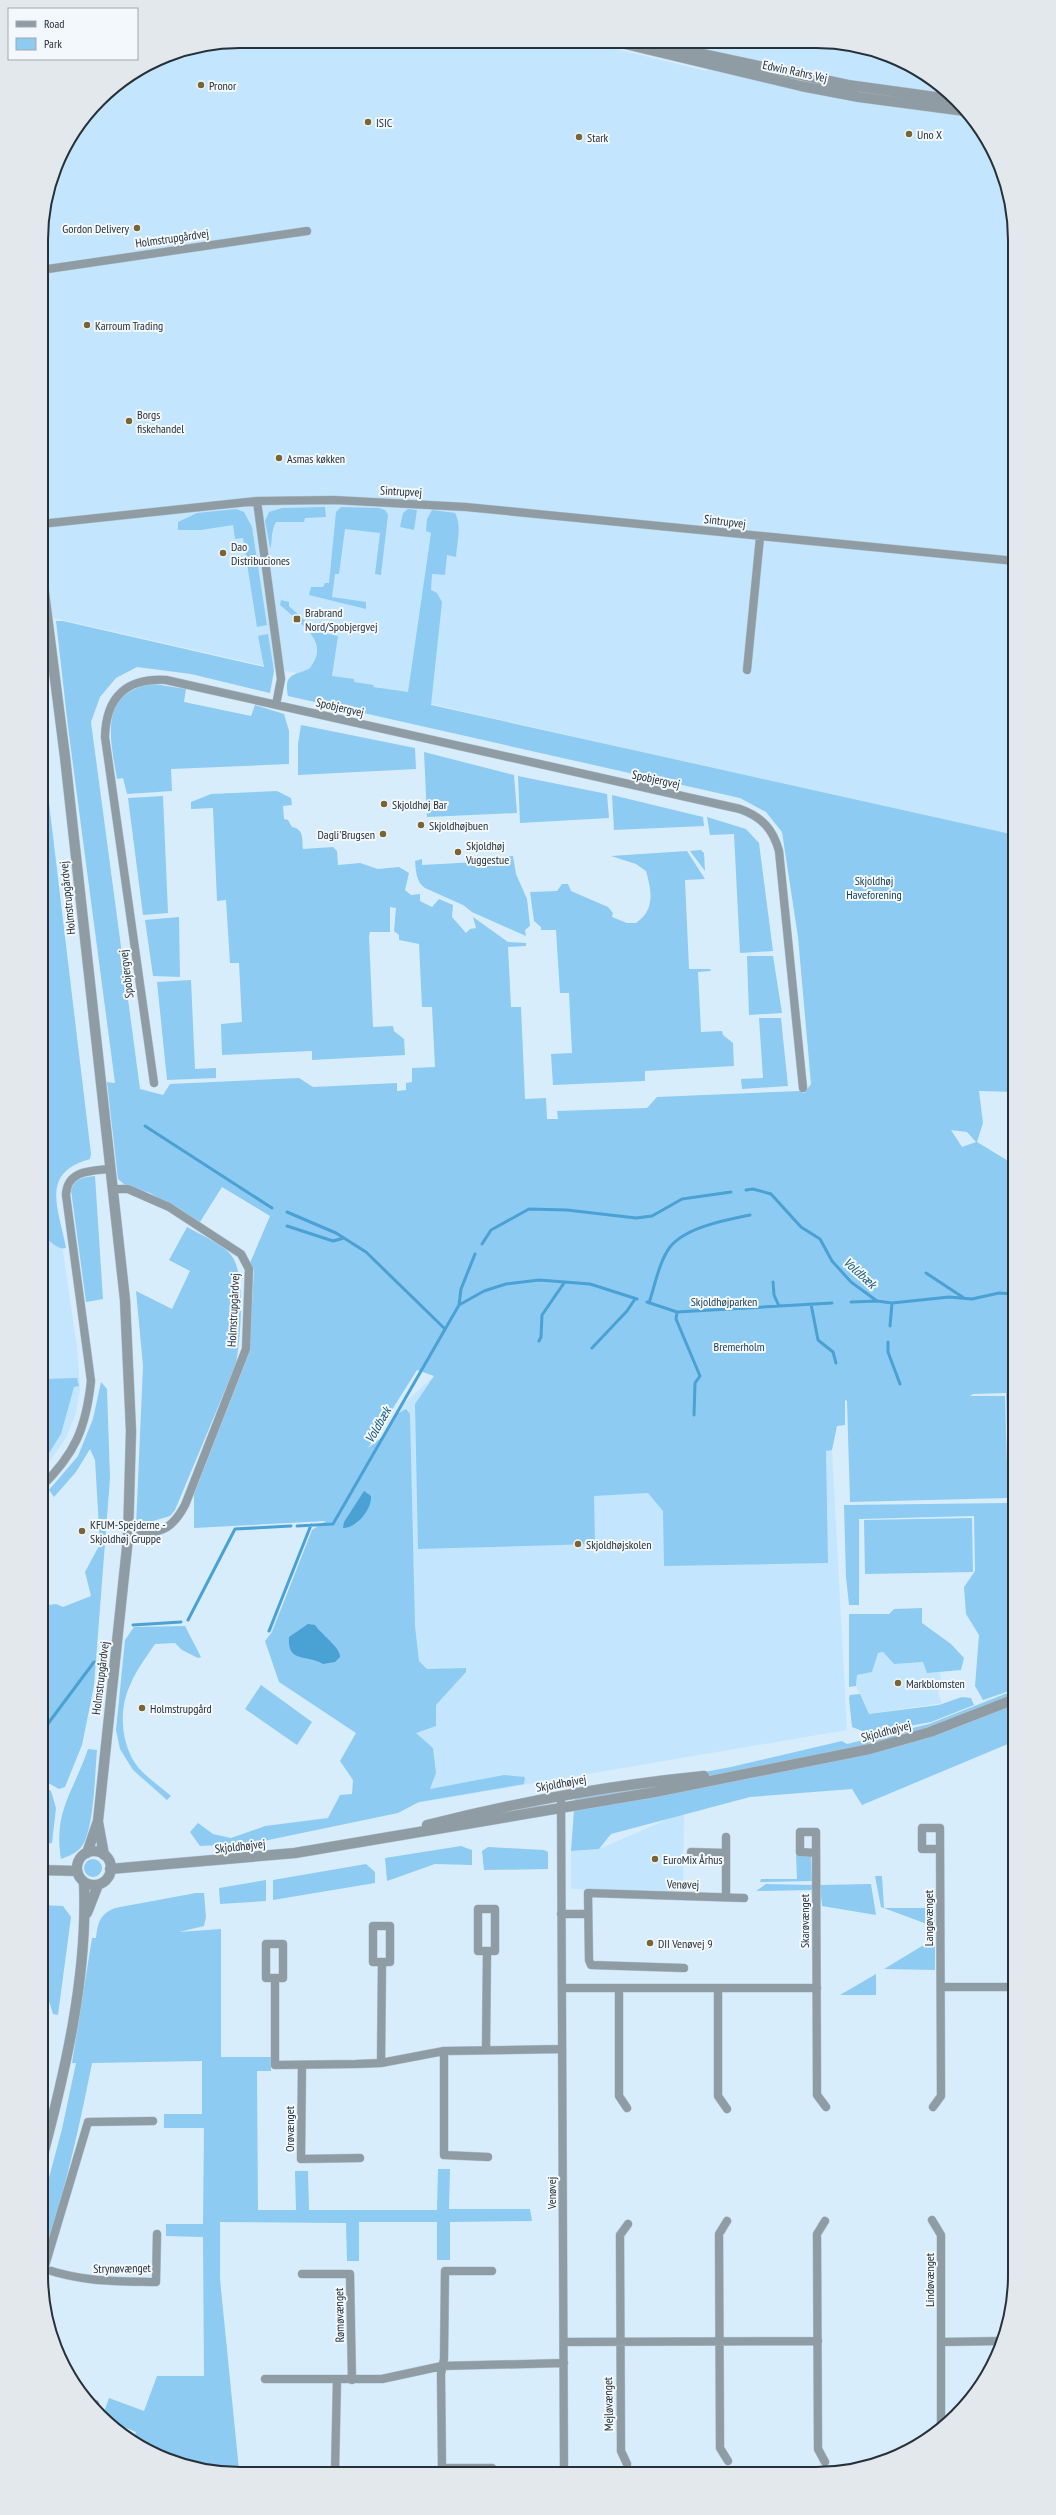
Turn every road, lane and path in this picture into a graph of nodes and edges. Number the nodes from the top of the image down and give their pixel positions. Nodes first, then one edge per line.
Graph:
1 (642, 48) edge
2 (675, 48) edge
3 (946, 98) edge
4 (957, 110) edge
5 (307, 231) dead end
6 (48, 269) edge
7 (257, 501) junction
8 (48, 523) edge
9 (760, 538) junction
10 (1008, 560) edge
11 (48, 649) edge
12 (747, 670) dead end
13 (276, 705) junction
14 (154, 1083) dead end
15 (803, 1088) dead end
16 (110, 1169) junction
17 (113, 1189) junction
18 (48, 1481) edge
19 (128, 1538) junction
20 (1008, 1702) edge
21 (759, 1771) junction
22 (561, 1796) junction
23 (561, 1808) junction
24 (98, 1821) junction
25 (726, 1837) dead end
26 (371, 1840) junction
27 (940, 1849) dead end
28 (691, 1852) dead end
29 (86, 1853) junction
30 (726, 1853) junction
31 (816, 1853) dead end
32 (104, 1855) junction
33 (110, 1869) junction
34 (48, 1870) edge
35 (77, 1871) junction
36 (84, 1882) junction
37 (98, 1885) junction
38 (726, 1897) junction
39 (744, 1898) dead end
40 (562, 1914) junction
41 (588, 1914) junction
42 (85, 1919) junction
43 (487, 1951) junction
44 (382, 1962) junction
45 (684, 1968) dead end
46 (275, 1978) junction
47 (1008, 1987) edge
48 (562, 1988) junction
49 (619, 1988) junction
50 (718, 1988) junction
51 (817, 1988) junction
52 (941, 1988) junction
53 (486, 2049) junction
54 (562, 2049) junction
55 (444, 2051) junction
56 (381, 2063) junction
57 (302, 2065) junction
58 (826, 2107) dead end
59 (932, 2107) dead end
60 (627, 2108) dead end
61 (727, 2109) dead end
62 (153, 2121) dead end
63 (48, 2131) edge
64 (488, 2157) dead end
65 (360, 2158) dead end
66 (932, 2220) dead end
67 (726, 2221) dead end
68 (825, 2221) dead end
69 (628, 2224) dead end
70 (157, 2234) dead end
71 (48, 2259) edge
72 (48, 2270) edge
73 (492, 2270) dead end
74 (302, 2274) dead end
75 (720, 2341) junction
76 (818, 2341) junction
77 (996, 2341) edge
78 (564, 2342) junction
79 (620, 2342) junction
80 (941, 2342) junction
81 (564, 2363) junction
82 (442, 2366) junction
83 (265, 2379) dead end
84 (337, 2380) junction
85 (352, 2380) junction
86 (942, 2420) edge
87 (728, 2462) dead end
88 (825, 2462) dead end
89 (627, 2464) dead end
90 (335, 2467) edge
91 (442, 2467) edge
92 (564, 2467) edge

1 - 4 street, Edwin Rahrs Vej
2 - 3 street, Edwin Rahrs Vej
5 - 6 street, Holmstrupgårdvej
7 - 8 street, Sintrupvej
7 - 9 street, Sintrupvej
7 - 13 street
9 - 10 street, Sintrupvej
9 - 12 street, Sintrupvej
11 - 16 street, Holmstrupgårdvej
13 - 14 street, Spobjergvej
13 - 15 street, Spobjergvej
16 - 17 street, Holmstrupgårdvej
16 - 18 street
17 - 19 street, Holmstrupgårdvej
17 - 19 street, Holmstrupgårdvej
19 - 24 street, Holmstrupgårdvej
20 - 21 street, Skjoldhøjvej
21 - 22 street, Skjoldhøjvej
21 - 23 street, Skjoldhøjvej
22 - 23 street, Venøvej
22 - 26 street, Skjoldhøjvej
23 - 26 street, Skjoldhøjvej
23 - 40 street, Venøvej
24 - 29 street, Holmstrupgårdvej
24 - 32 street, Holmstrupgårdvej
25 - 30 street
26 - 33 street, Skjoldhøjvej
27 - 52 street, Langøvænget
28 - 30 street
29 - 32 street
29 - 35 street
30 - 38 street
31 - 51 street, Skarøvænget
32 - 33 street
33 - 37 street
34 - 35 street
35 - 36 street
36 - 37 street
36 - 42 street
37 - 42 street
38 - 39 street, Venøvej
38 - 41 street, Venøvej
40 - 41 street
40 - 48 street, Venøvej
41 - 45 street, Venøvej
42 - 63 street
43 - 43 street
43 - 53 street
44 - 44 street
44 - 56 street
46 - 46 street
46 - 57 street
47 - 52 street
48 - 49 street
48 - 54 street, Venøvej
49 - 50 street
49 - 60 street
50 - 51 street
50 - 61 street
51 - 58 street, Skarøvænget
52 - 59 street, Langøvænget
53 - 54 street
53 - 55 street
54 - 78 street, Venøvej
55 - 56 street
55 - 64 street
56 - 57 street
57 - 65 street, Orøvænget
62 - 71 street
66 - 80 street, Lindøvænget
67 - 75 street
68 - 76 street
69 - 79 street, Mejløvænget
70 - 72 street, Strynøvænget
73 - 82 street
74 - 85 street, Rømøvænget
75 - 76 street
75 - 79 street
75 - 87 street
76 - 88 street
77 - 80 street
78 - 79 street
78 - 81 street, Venøvej
79 - 89 street, Mejløvænget
80 - 86 street, Lindøvænget
81 - 82 street
81 - 92 street, Venøvej
82 - 85 street
82 - 91 street
83 - 84 street
84 - 85 street
84 - 90 street

